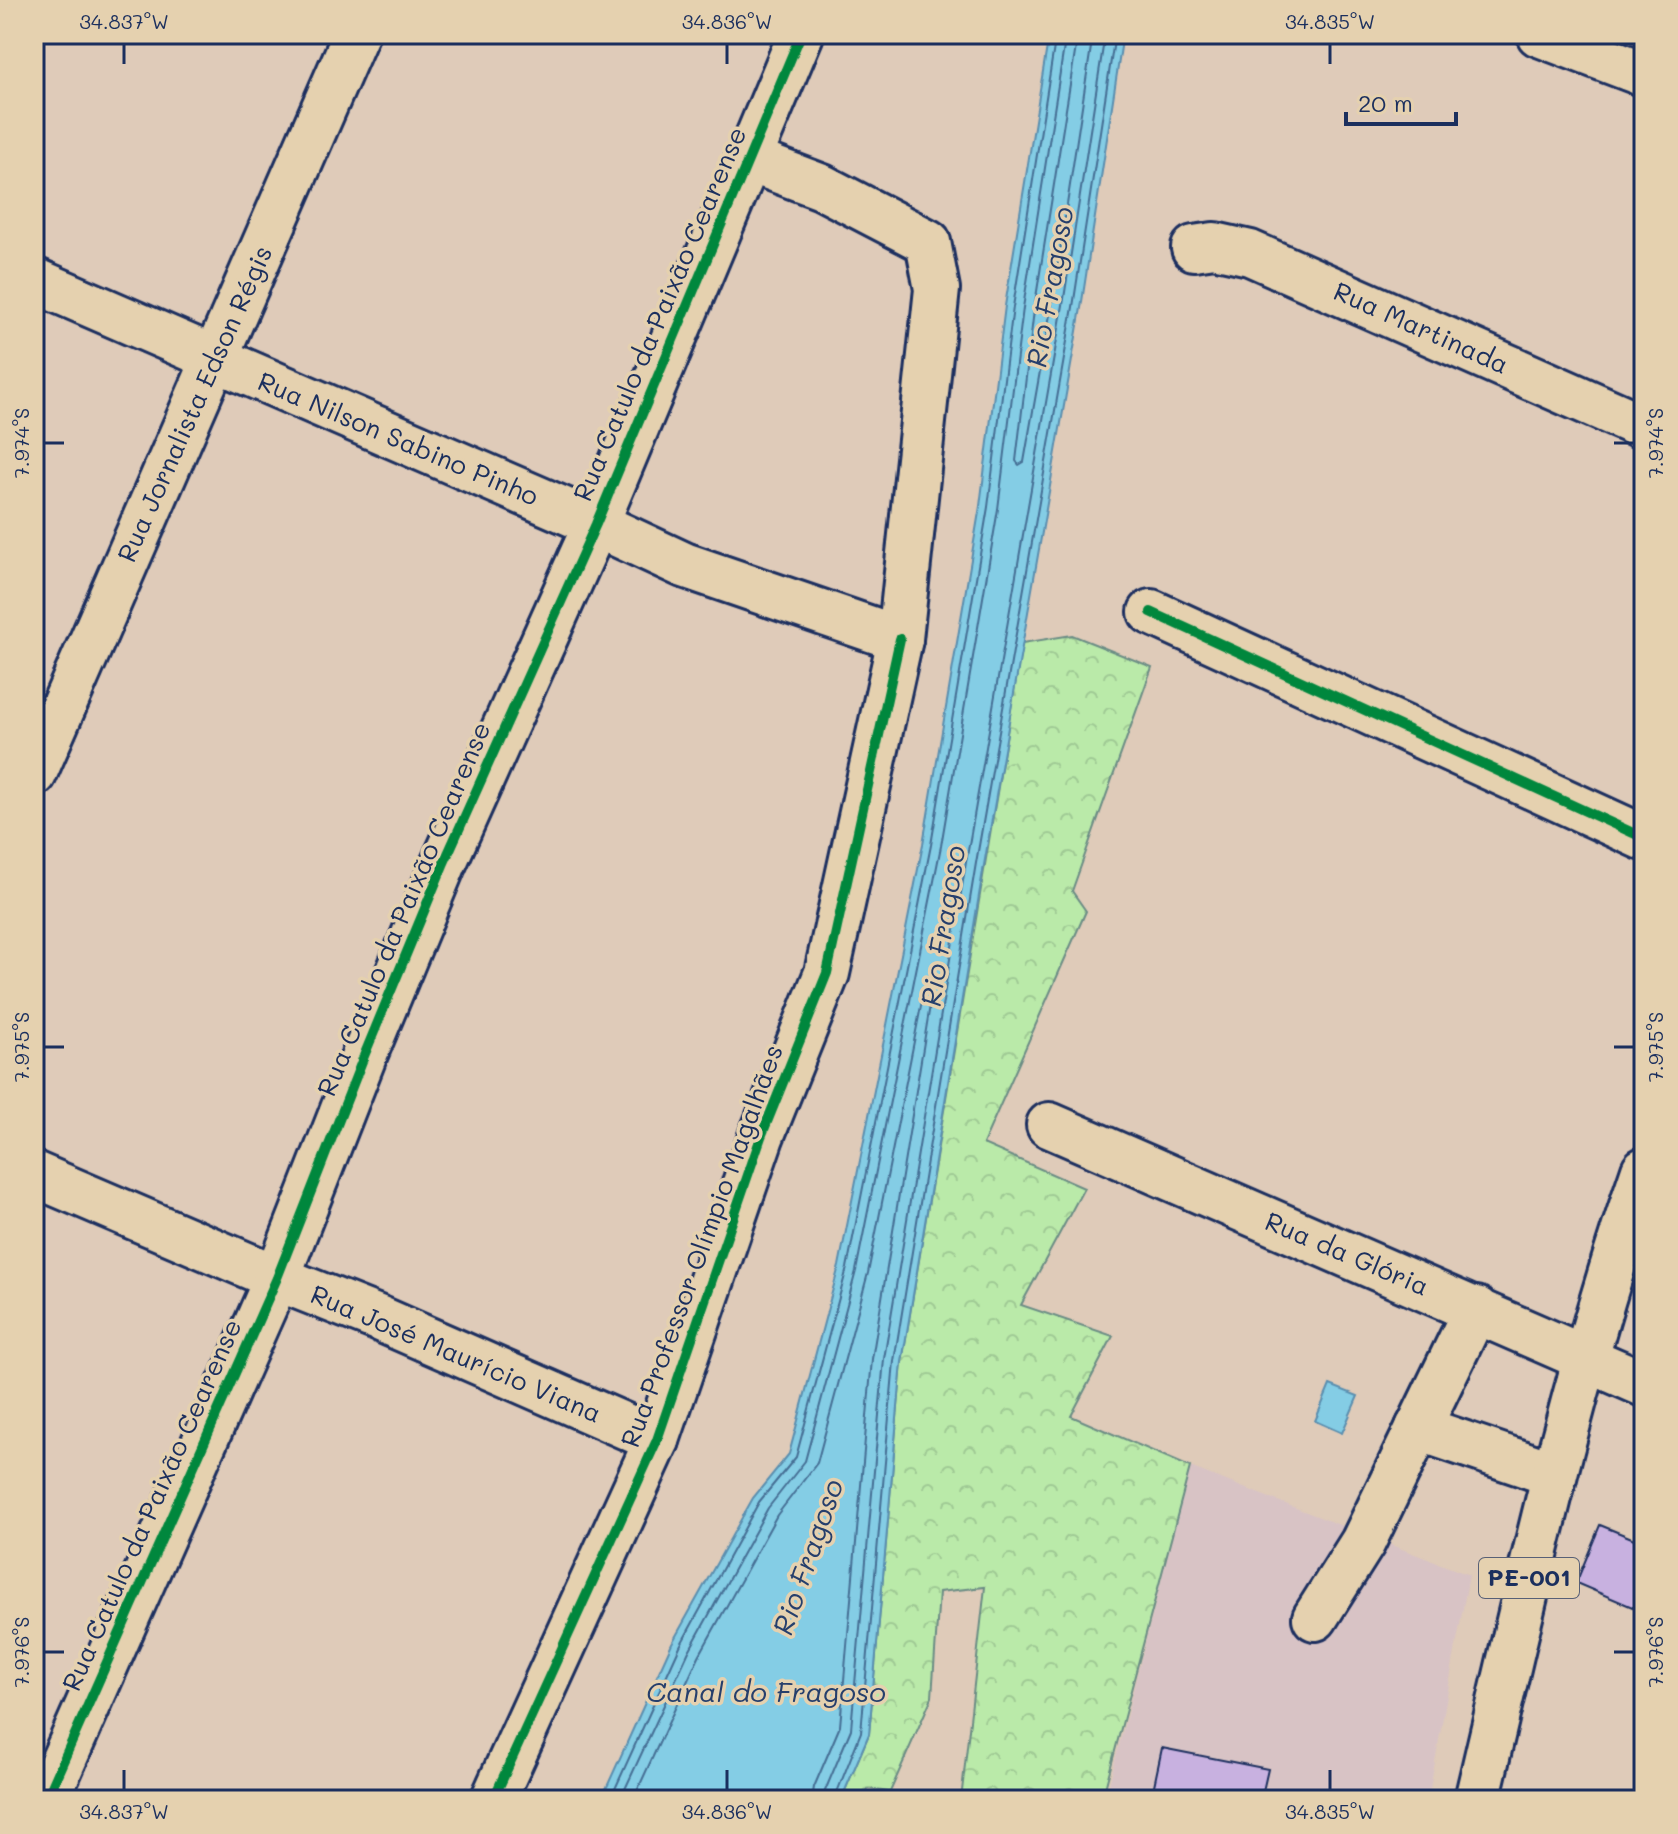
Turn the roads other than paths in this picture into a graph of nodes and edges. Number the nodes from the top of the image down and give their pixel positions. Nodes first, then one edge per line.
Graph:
1 (356, 34) edge
2 (801, 34) edge
3 (1539, 34) edge
4 (1644, 74) edge
5 (748, 159) junction
6 (1194, 248) dead end
7 (34, 280) edge
8 (214, 360) junction
9 (1644, 427) edge
10 (596, 524) junction
11 (1151, 612) dead end
12 (900, 639) junction
13 (34, 774) edge
14 (1644, 838) edge
15 (1049, 1125) dead end
16 (1644, 1170) edge
17 (34, 1174) edge
18 (277, 1278) junction
19 (1476, 1309) junction
20 (1585, 1357) junction
21 (1644, 1384) edge
22 (1418, 1428) junction
23 (657, 1440) junction
24 (1553, 1474) junction
25 (1315, 1618) dead end
26 (46, 1800) edge
27 (493, 1800) edge
28 (1477, 1800) edge

1 - 8 street, Rua Jornalista Edson Régis
2 - 5 street, Rua Catulo da Paixão Cearense
3 - 4 street
5 - 10 street, Rua Catulo da Paixão Cearense
5 - 12 street, Rua Professor Olímpio Magalhães
6 - 9 street, Rua Martinada
7 - 8 street, Rua Nilson Sabino Pinho
8 - 10 street, Rua Nilson Sabino Pinho
8 - 13 street, Rua Jornalista Edson Régis
10 - 12 street, Rua Nilson Sabino Pinho
10 - 18 street, Rua Catulo da Paixão Cearense
11 - 14 street
12 - 23 street, Rua Professor Olímpio Magalhães
15 - 19 street, Rua da Glória
16 - 20 street, PE-001
17 - 18 street, Rua José Maurício Viana
18 - 23 street, Rua José Maurício Viana
18 - 26 street, Rua Catulo da Paixão Cearense
19 - 20 street, Rua da Glória
19 - 22 street
20 - 21 street, Rua da Glória
20 - 24 street, PE-001
22 - 24 street
22 - 25 street
23 - 27 street, Rua Professor Olímpio Magalhães
24 - 28 street, PE-001

